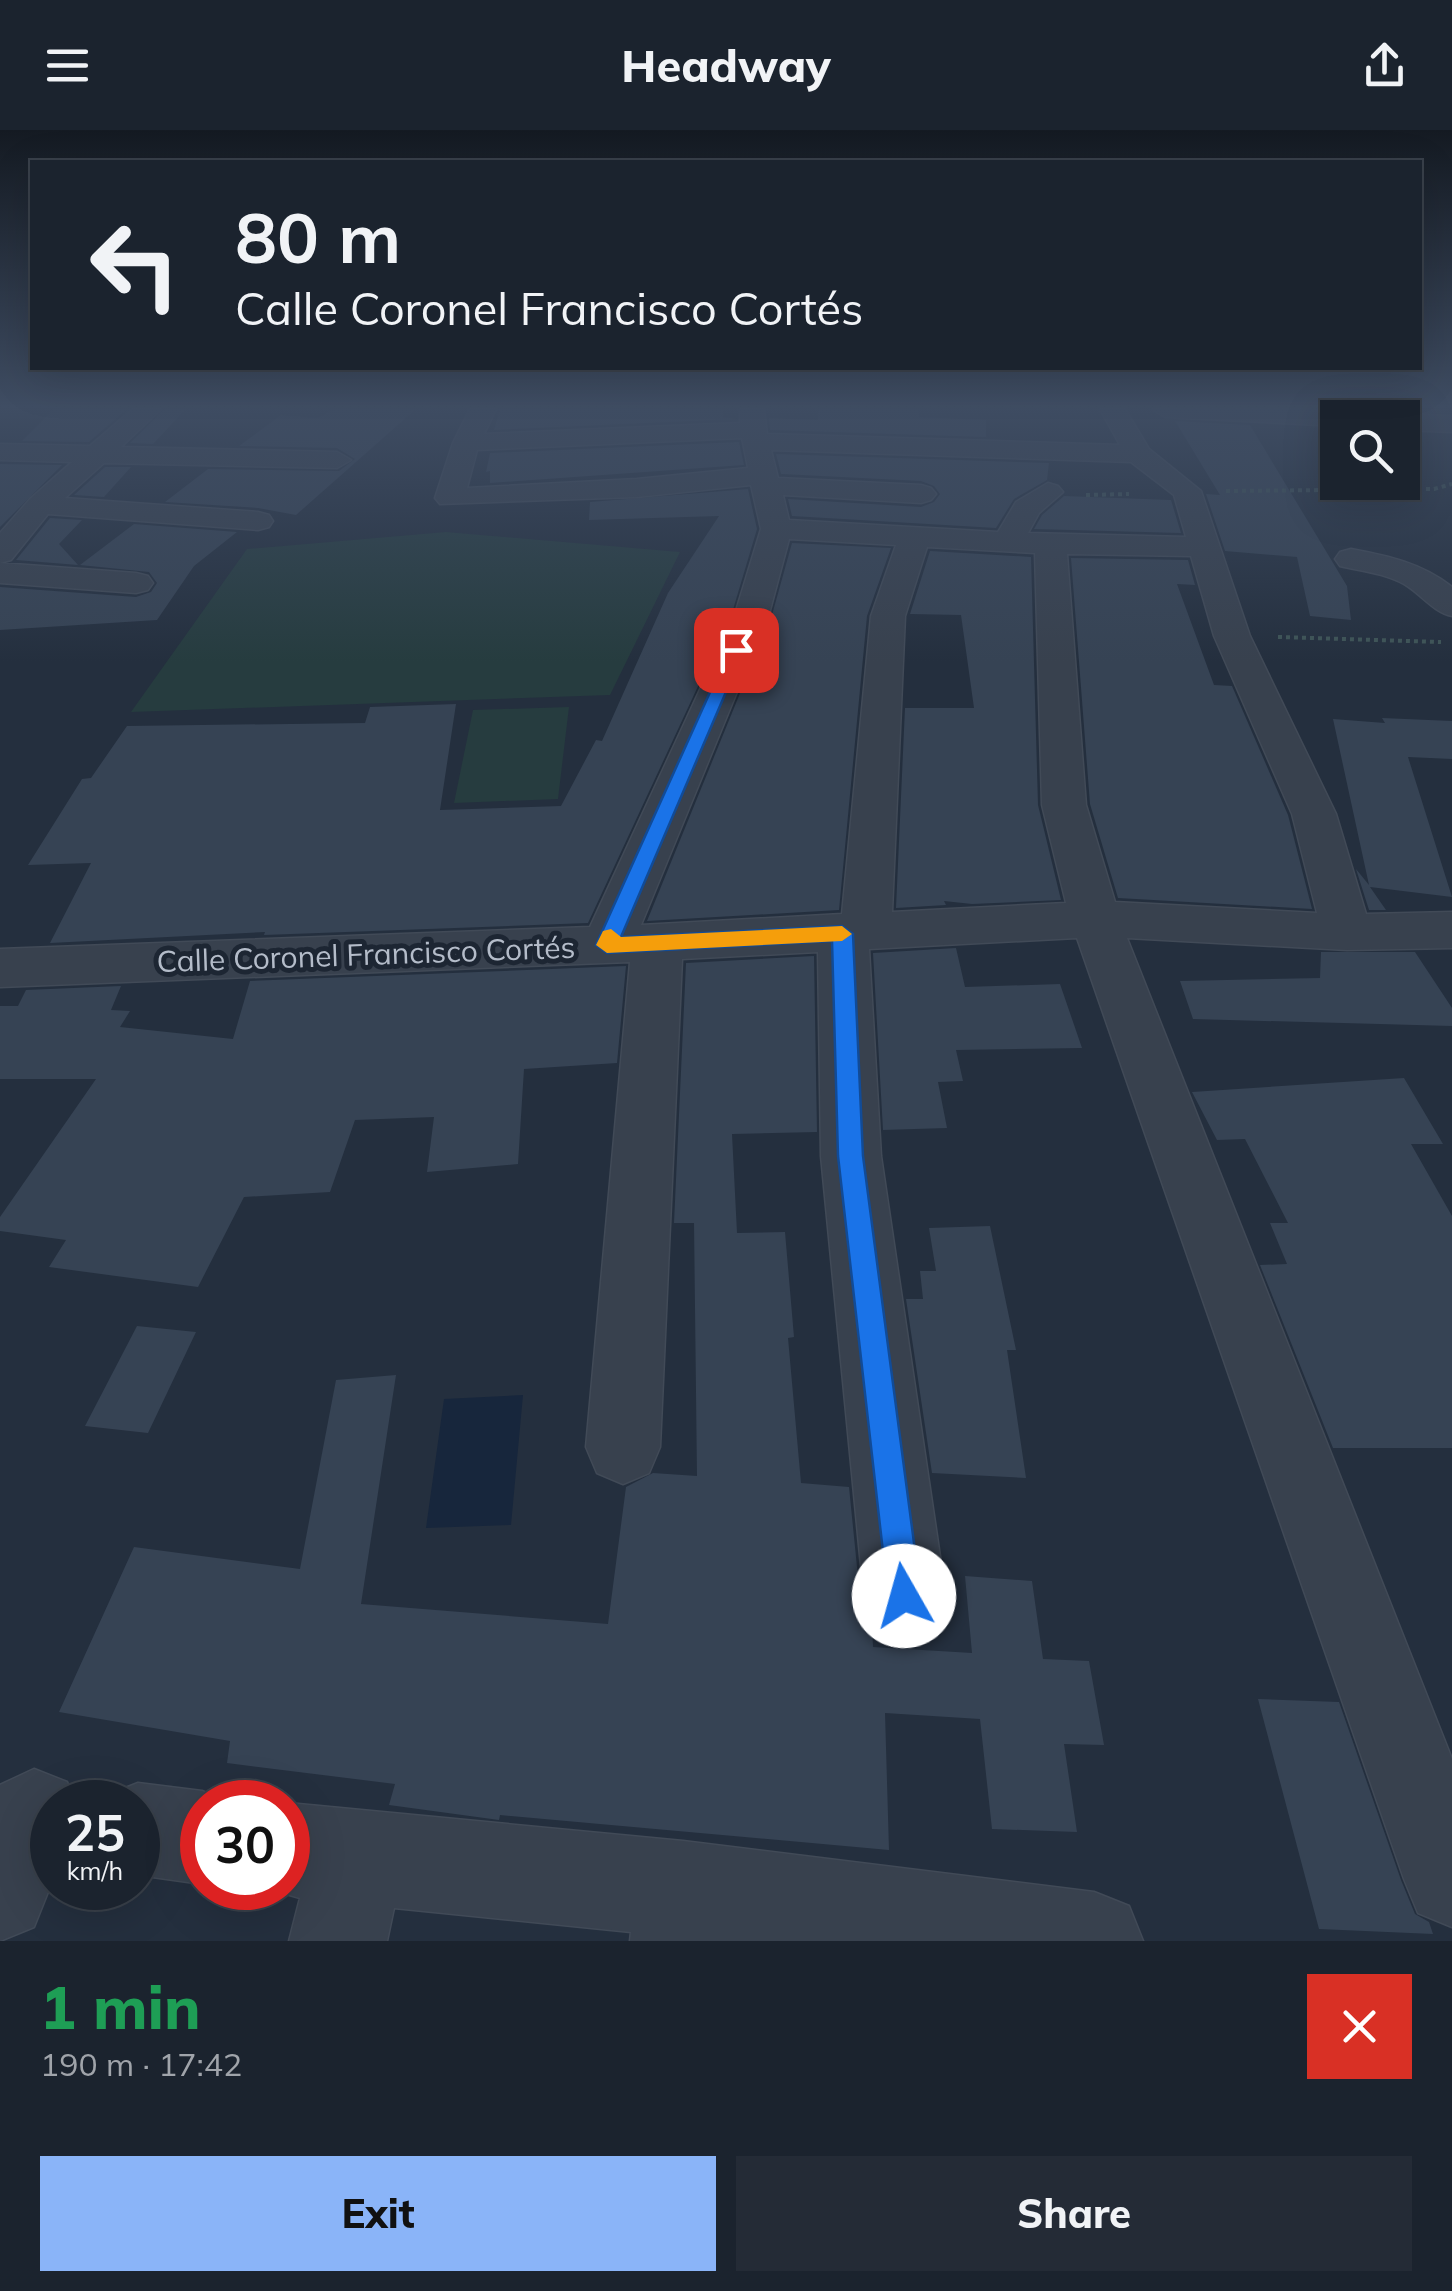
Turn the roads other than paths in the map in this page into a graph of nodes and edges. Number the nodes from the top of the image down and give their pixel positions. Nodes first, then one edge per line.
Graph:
1 (52, 494) edge
2 (451, 494) edge
3 (534, 494) edge
4 (769, 494) edge
5 (1188, 494) edge
6 (1037, 500) road end
7 (40, 505) junction
8 (258, 521) dead end
9 (776, 529) junction
10 (914, 537) junction
11 (1007, 542) junction
12 (1051, 544) junction
13 (1206, 547) junction
14 (0, 553) edge
15 (1351, 559) dead end
16 (0, 573) edge
17 (136, 583) dead end
18 (1452, 606) edge
19 (1095, 919) junction
20 (1347, 932) junction
21 (855, 933) junction
22 (1446, 940) edge
23 (632, 944) junction
24 (0, 968) edge
25 (623, 1447) dead end
26 (904, 1596) dead end
27 (1452, 1878) edge
28 (328, 1884) edge
29 (681, 1915) edge
30 (1094, 1941) edge

1 - 7 street
2 - 3 street
4 - 9 street
5 - 13 street
6 - 11 street
7 - 8 street
7 - 14 street
9 - 10 street
9 - 23 street
10 - 11 street
10 - 21 street
11 - 12 street
12 - 13 street
12 - 19 street
13 - 20 street
15 - 18 street
16 - 17 street
19 - 20 street, Calle Coronel Francisco Cortés
19 - 21 street, Calle Coronel Francisco Cortés
19 - 27 street
20 - 22 street, Calle Coronel Francisco Cortés
21 - 23 street, Calle Coronel Francisco Cortés
21 - 26 street
23 - 24 street, Calle Coronel Francisco Cortés
23 - 25 street
28 - 29 street
29 - 30 street

